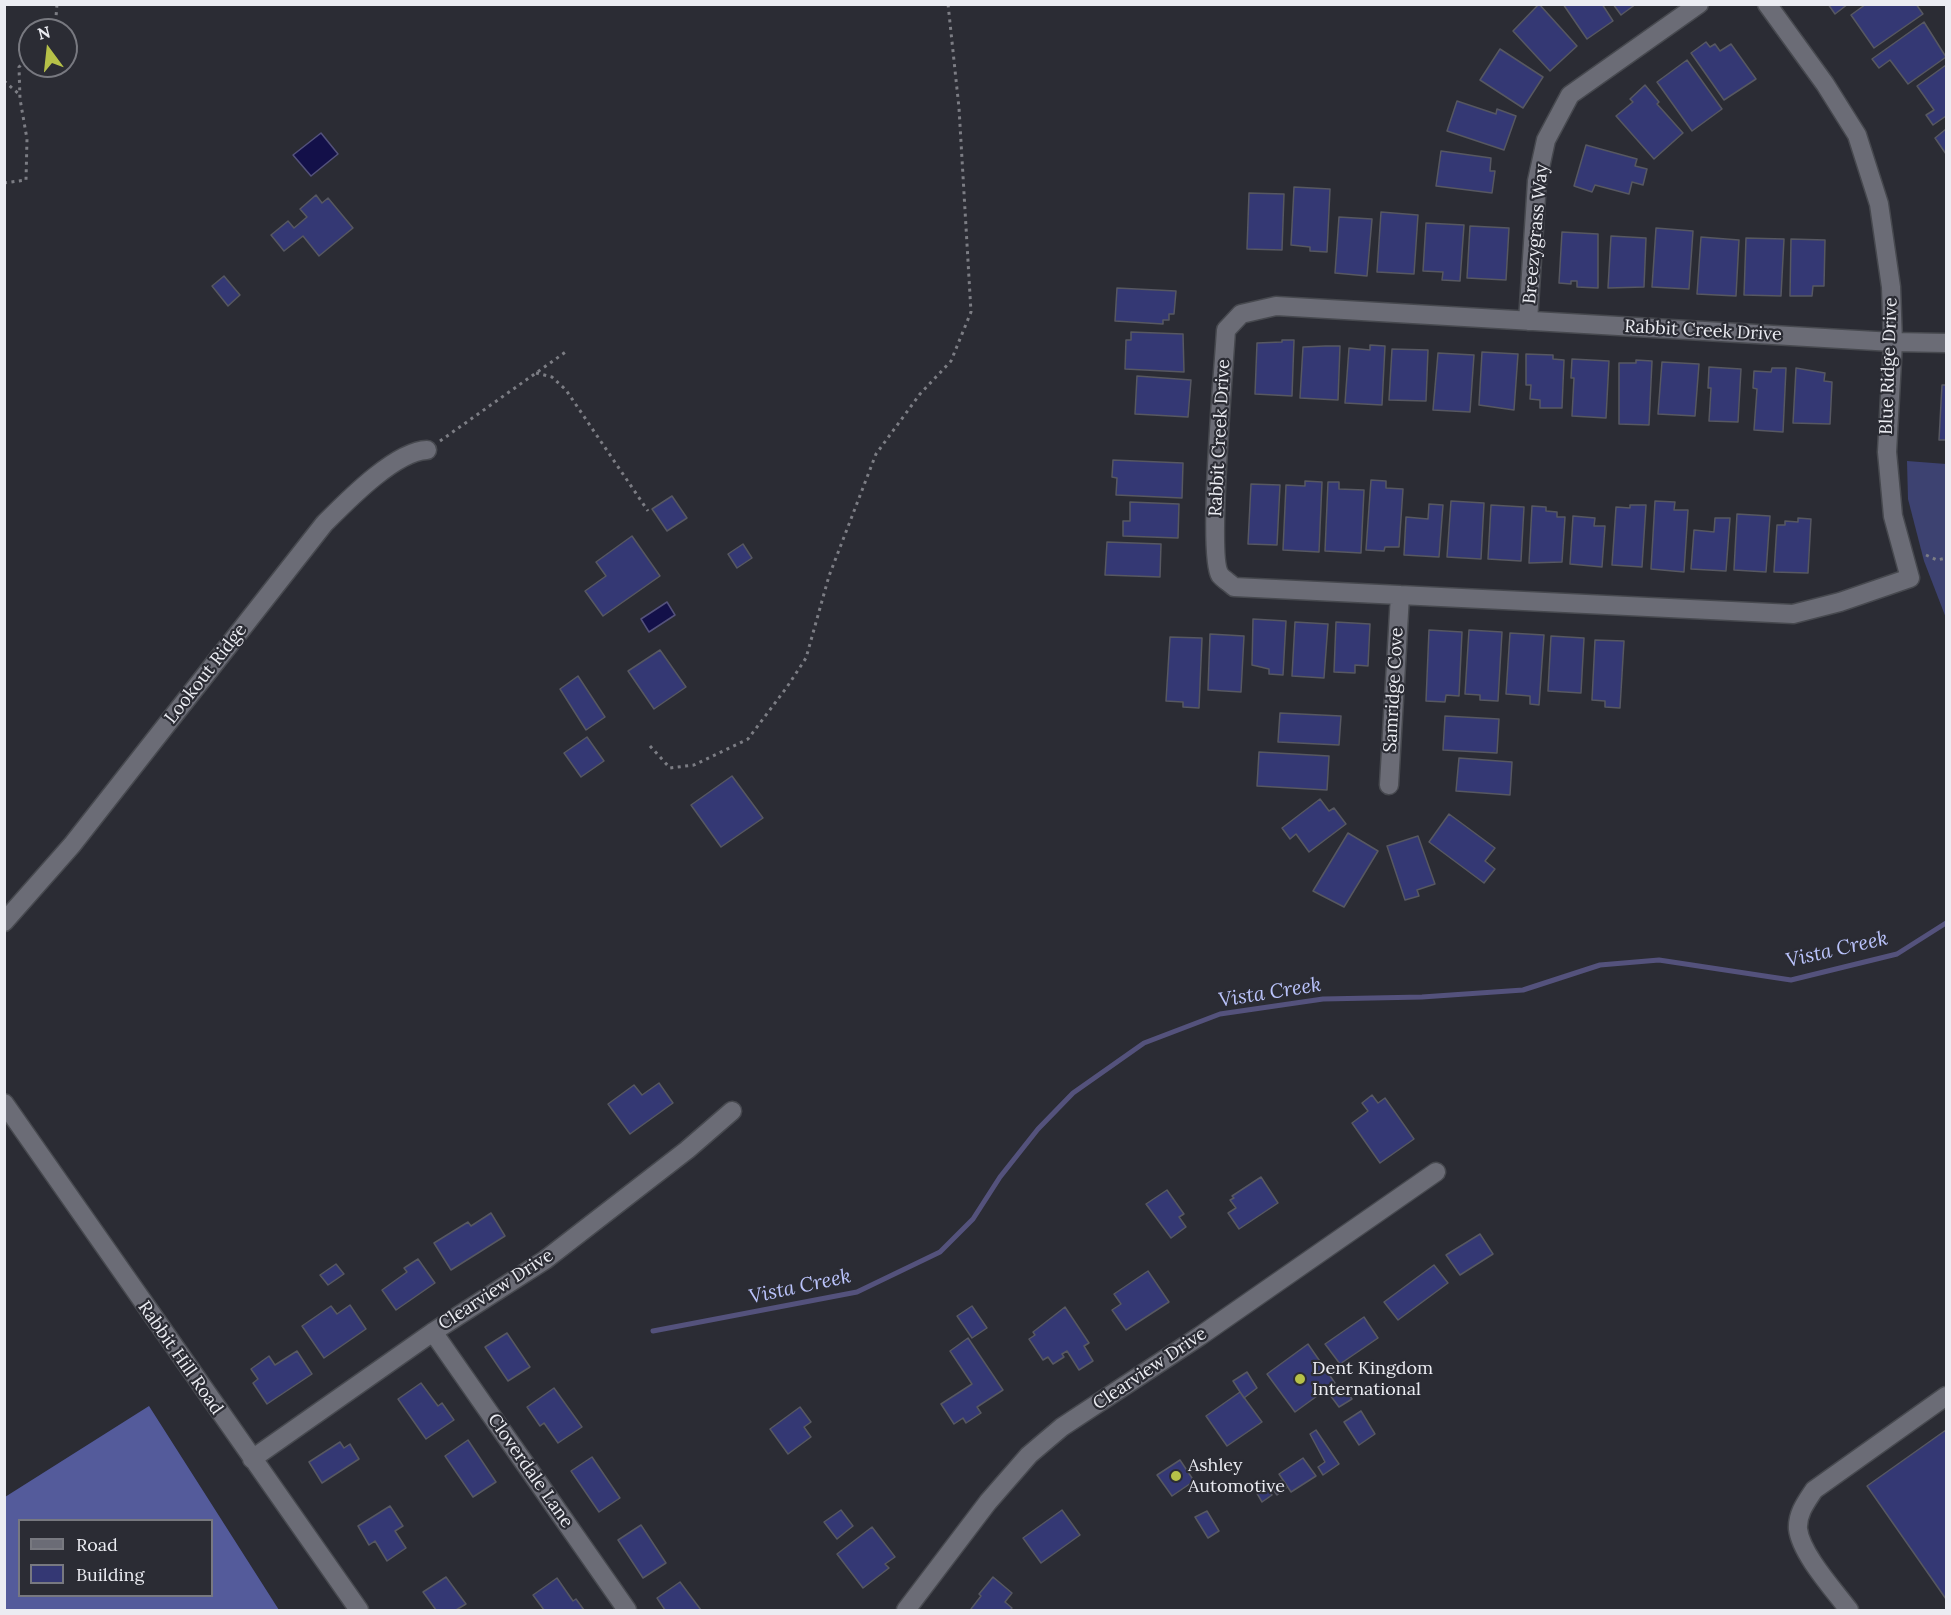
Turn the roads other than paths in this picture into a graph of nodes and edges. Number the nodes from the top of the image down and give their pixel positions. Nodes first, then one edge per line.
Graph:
1 (1699, 4) edge
2 (1767, 4) edge
3 (1528, 321) junction
4 (1893, 342) junction
5 (1947, 343) edge
6 (427, 450) road end
7 (1910, 578) joint
8 (1400, 595) junction
9 (1389, 785) dead end
10 (4, 922) edge
11 (4, 1103) edge
12 (732, 1111) dead end
13 (1436, 1172) dead end
14 (433, 1332) junction
15 (1947, 1396) edge
16 (252, 1459) junction
17 (359, 1611) edge
18 (627, 1611) edge
19 (906, 1611) edge
20 (1849, 1611) edge

1 - 3 street, Breezygrass Way
2 - 4 street, Blue Ridge Drive
3 - 4 street, Rabbit Creek Drive
3 - 8 street, Rabbit Creek Drive
4 - 5 street, Rabbit Creek Drive
4 - 7 street, Blue Ridge Drive
6 - 10 street, Lookout Ridge
7 - 8 street, Rabbit Creek Drive
8 - 9 street, Samridge Cove
11 - 16 street, Rabbit Hill Road
12 - 14 street, Clearview Drive
13 - 19 street, Clearview Drive
14 - 16 street, Clearview Drive
14 - 18 street, Cloverdale Lane
15 - 20 street
16 - 17 street, Rabbit Hill Road

